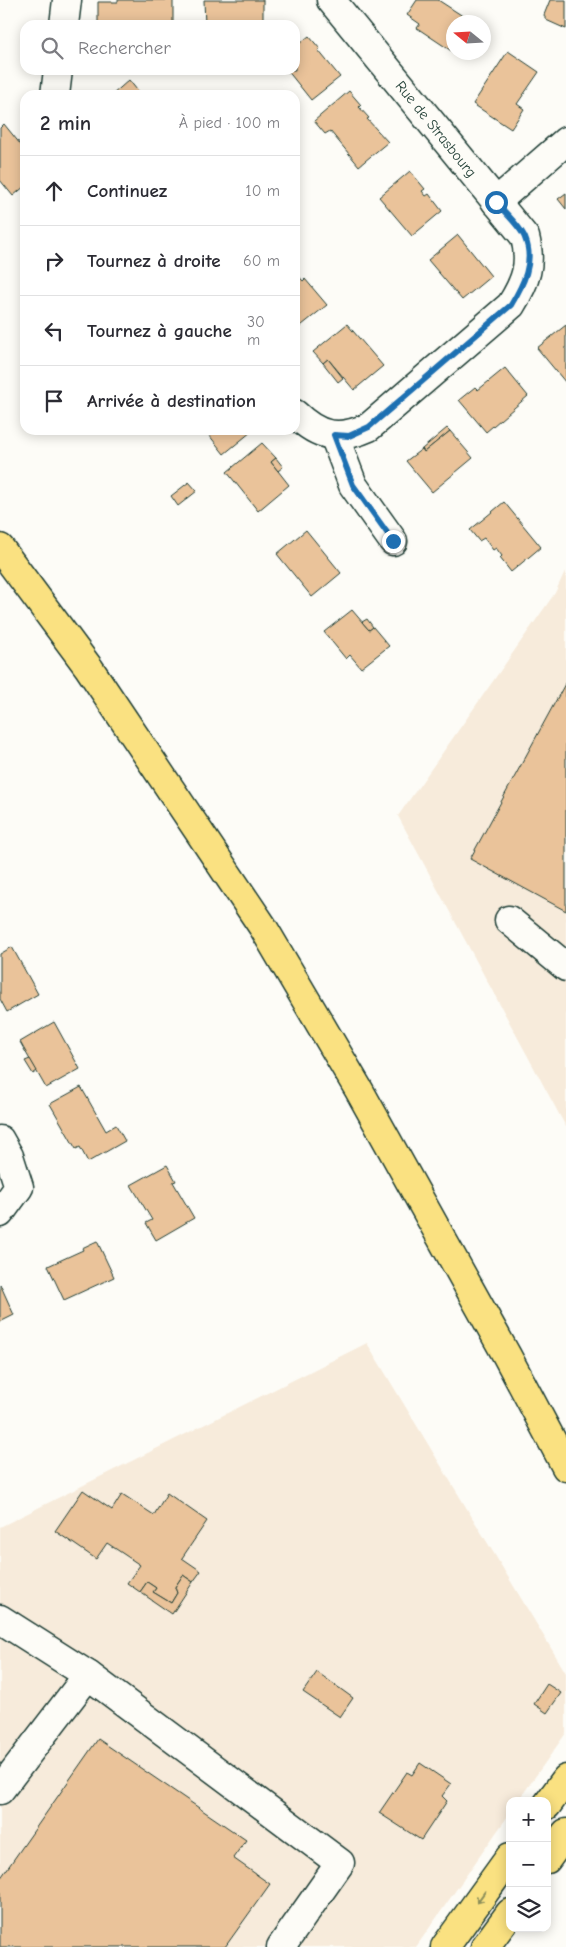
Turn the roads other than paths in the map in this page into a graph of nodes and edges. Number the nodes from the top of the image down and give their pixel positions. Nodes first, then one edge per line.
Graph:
1 (68, 0) edge
2 (331, 0) edge
3 (65, 20) edge
4 (57, 75) edge
5 (55, 90) edge
6 (566, 141) edge
7 (496, 202) junction
8 (300, 418) edge
9 (334, 435) junction
10 (393, 541) dead end
11 (0, 548) edge
12 (509, 920) dead end
13 (566, 967) edge
14 (0, 1140) edge
15 (0, 1213) edge
16 (566, 1468) edge
17 (0, 1619) edge
18 (88, 1675) junction
19 (566, 1779) edge
20 (0, 1790) edge
21 (551, 1800) edge
22 (566, 1833) edge
23 (551, 1854) edge
24 (506, 1863) edge
25 (506, 1918) edge
26 (280, 1947) edge
27 (445, 1947) edge
28 (486, 1947) edge

1 - 3 street
2 - 7 street, Rue de Strasbourg
4 - 5 street
6 - 7 street
7 - 9 street, Rue de Strasbourg
8 - 9 street, Rue de Strasbourg
9 - 10 street
11 - 16 main road
12 - 13 street
14 - 15 street
17 - 18 street
18 - 20 street
18 - 26 street
19 - 21 main road
22 - 23 main road
24 -> 27 main road
25 - 28 main road

